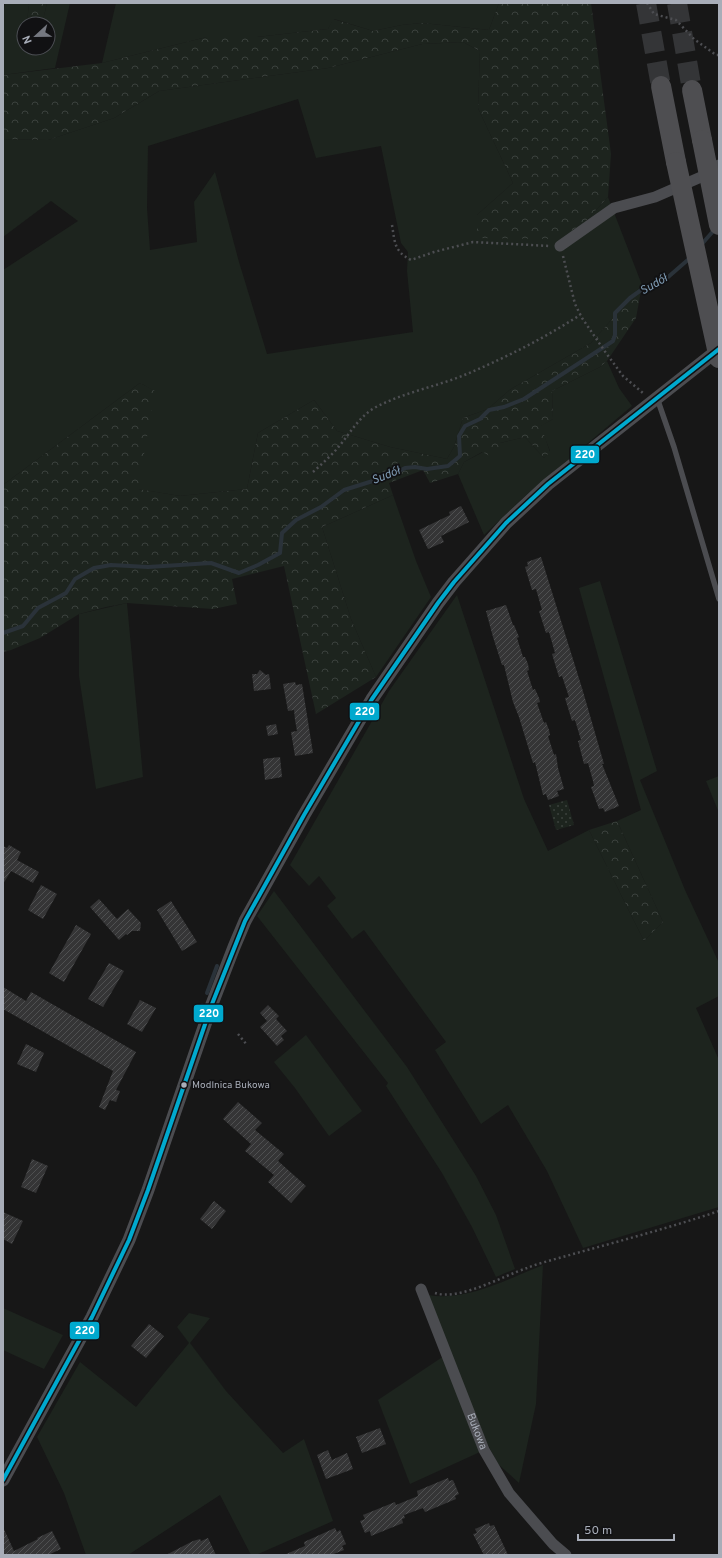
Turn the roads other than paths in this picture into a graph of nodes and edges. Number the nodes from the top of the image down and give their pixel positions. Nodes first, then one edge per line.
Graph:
1 (660, 86) tunnel mouth
2 (692, 90) tunnel mouth
3 (719, 165) edge
4 (719, 225) edge
5 (560, 246) road end
6 (719, 349) edge
7 (719, 358) edge
8 (655, 400) junction
9 (719, 599) edge
10 (421, 1289) road end
11 (3, 1480) edge
12 (566, 1555) edge

1 - 7 highway, bridge
2 - 4 highway, bridge
3 - 5 street
6 - 8 street
8 - 9 lane
8 - 11 street
10 - 12 street, Bukowa

